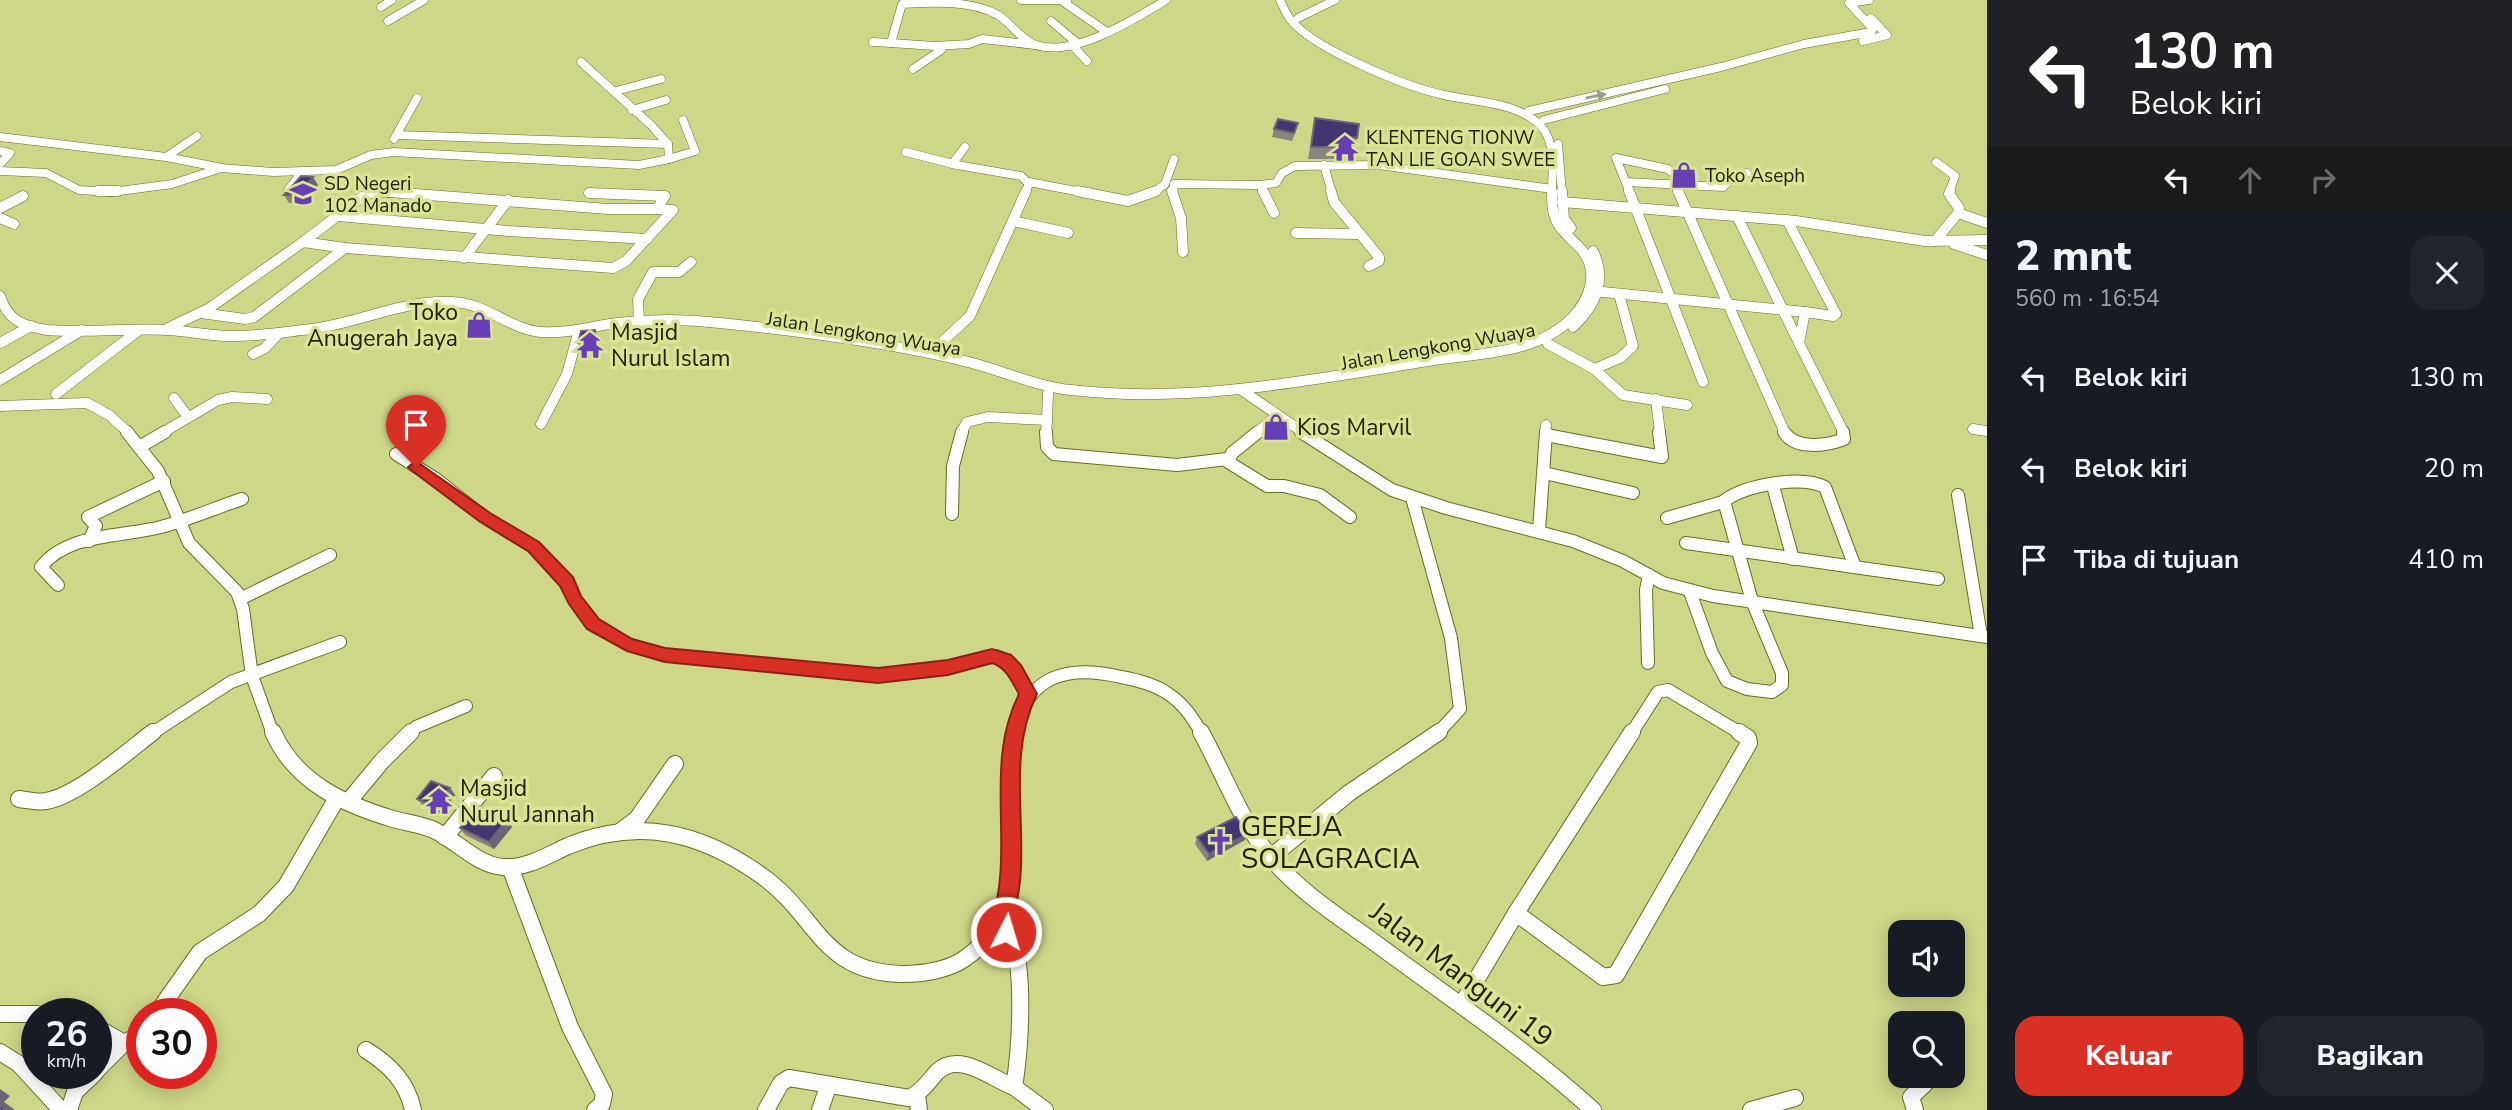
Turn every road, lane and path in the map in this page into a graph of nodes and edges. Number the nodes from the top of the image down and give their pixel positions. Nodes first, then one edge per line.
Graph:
1 (392, 0) edge
2 (424, 0) edge
3 (1021, 0) edge
4 (1166, 0) edge
5 (1335, 0) edge
6 (1869, 0) edge
7 (1065, 1) edge
8 (1282, 4) edge
9 (1853, 6) junction
10 (381, 7) dead end
11 (1298, 18) junction
12 (388, 21) dead end
13 (1051, 21) dead end
14 (1107, 32) junction
15 (873, 42) dead end
16 (891, 43) junction
17 (1074, 43) junction
18 (1804, 44) junction
19 (1035, 45) junction
20 (1334, 45) junction
21 (935, 46) junction
22 (1813, 49) junction
23 (1087, 61) dead end
24 (581, 62) dead end
25 (913, 69) dead end
26 (660, 79) dead end
27 (616, 91) junction
28 (417, 98) dead end
29 (666, 100) dead end
30 (632, 110) junction
31 (1529, 111) junction
32 (683, 120) dead end
33 (1544, 120) junction
34 (397, 135) junction
35 (0, 136) edge
36 (197, 136) dead end
37 (668, 144) junction
38 (965, 147) dead end
39 (0, 151) edge
40 (906, 152) dead end
41 (383, 153) junction
42 (166, 157) junction
43 (670, 159) junction
44 (1174, 159) dead end
45 (1936, 162) dead end
46 (0, 164) edge
47 (951, 164) junction
48 (1324, 165) junction
49 (221, 167) junction
50 (0, 171) edge
51 (302, 172) junction
52 (1747, 173) dead end
53 (1029, 182) junction
54 (1626, 182) junction
55 (1679, 182) junction
56 (1260, 185) junction
57 (1552, 189) junction
58 (288, 190) edge
59 (589, 193) dead end
60 (23, 196) dead end
61 (508, 200) junction
62 (1562, 202) junction
63 (0, 208) edge
64 (1637, 208) junction
65 (657, 209) junction
66 (1688, 212) junction
67 (1273, 213) dead end
68 (1958, 213) junction
69 (338, 216) junction
70 (1737, 216) junction
71 (0, 218) edge
72 (1787, 220) junction
73 (1013, 221) junction
74 (1987, 223) edge
75 (14, 224) dead end
76 (485, 229) junction
77 (1068, 233) dead end
78 (1296, 233) dead end
79 (1359, 234) junction
80 (647, 239) junction
81 (1987, 240) edge
82 (1935, 241) junction
83 (303, 242) junction
84 (1950, 242) junction
85 (345, 248) junction
86 (1183, 253) dead end
87 (1987, 255) edge
88 (464, 258) junction
89 (691, 262) dead end
90 (1369, 266) dead end
91 (1594, 292) junction
92 (1619, 294) junction
93 (0, 296) edge
94 (1674, 300) junction
95 (1727, 306) junction
96 (2, 310) edge
97 (1783, 310) junction
98 (1805, 312) junction
99 (201, 313) junction
100 (660, 321) junction
101 (639, 322) junction
102 (31, 326) junction
103 (82, 330) junction
104 (139, 330) junction
105 (164, 330) junction
106 (579, 330) junction
107 (279, 333) junction
108 (1799, 343) junction
109 (0, 344) edge
110 (1548, 344) junction
111 (930, 353) junction
112 (253, 354) dead end
113 (1594, 369) junction
114 (0, 380) edge
115 (1703, 382) dead end
116 (1242, 392) junction
117 (1048, 393) junction
118 (56, 394) dead end
119 (174, 398) dead end
120 (267, 399) dead end
121 (1656, 399) junction
122 (1687, 405) dead end
123 (0, 406) edge
124 (188, 416) junction
125 (1276, 416) junction
126 (1047, 420) junction
127 (541, 424) dead end
128 (1973, 429) dead end
129 (1546, 430) joint
130 (1987, 430) edge
131 (141, 446) junction
132 (396, 454) dead end
133 (1227, 459) junction
134 (1544, 473) junction
135 (164, 481) junction
136 (1773, 486) junction
137 (1633, 493) dead end
138 (1958, 495) dead end
139 (1412, 498) junction
140 (242, 499) dead end
141 (1723, 502) junction
142 (952, 514) dead end
143 (1350, 517) dead end
144 (1667, 518) dead end
145 (180, 521) junction
146 (1539, 531) junction
147 (89, 541) junction
148 (1686, 544) dead end
149 (1738, 550) junction
150 (330, 555) dead end
151 (1793, 559) junction
152 (1855, 567) junction
153 (1649, 575) junction
154 (1938, 579) dead end
155 (58, 584) dead end
156 (1690, 592) junction
157 (240, 599) junction
158 (1752, 601) junction
159 (1984, 636) edge
160 (340, 642) dead end
161 (1648, 663) dead end
162 (251, 674) junction
163 (1028, 694) junction
164 (466, 706) dead end
165 (675, 764) dead end
166 (494, 776) dead end
167 (19, 799) dead end
168 (342, 800) junction
169 (621, 831) junction
170 (445, 836) junction
171 (555, 852) joint
172 (1271, 857) junction
173 (510, 867) junction
174 (1516, 912) junction
175 (1000, 926) junction
176 (168, 998) edge
177 (1462, 1004) junction
178 (0, 1014) edge
179 (21, 1014) edge
180 (112, 1036) edge
181 (124, 1043) joint
182 (366, 1050) dead end
183 (0, 1052) edge
184 (112, 1055) edge
185 (828, 1087) junction
186 (1014, 1087) junction
187 (1921, 1088) edge
188 (78, 1089) edge
189 (1795, 1098) dead end
190 (918, 1102) edge
191 (1589, 1109) edge
192 (61, 1110) edge
193 (69, 1110) edge
194 (413, 1110) edge
195 (595, 1110) edge
196 (766, 1110) edge
197 (820, 1110) edge
198 (1045, 1110) edge
199 (1751, 1110) edge
200 (1915, 1110) edge

1 - 10 street
2 - 12 street
3 - 7 street
4 - 14 street
5 - 11 street
6 - 9 street
7 - 14 street
8 - 11 street
8 - 20 street
9 - 18 street
9 - 22 street
11 - 20 street
13 - 17 street
14 - 17 street
15 - 16 street
16 - 19 street
16 - 21 street
17 - 19 street
17 - 23 street
18 - 22 street
31 -> 18 street
19 - 21 street
20 - 31 street
20 - 57 street
21 - 25 street
22 - 33 street
24 - 27 street
26 - 27 street
27 - 30 street
28 - 34 street
29 - 30 street
30 - 37 street
31 - 33 street
32 - 43 street
33 - 62 street
34 - 37 street
34 - 41 street
35 - 42 street
36 - 42 street
37 - 43 street
38 - 47 street
39 - 46 street
40 - 47 street
41 - 43 street
41 - 51 street
42 - 49 street
44 - 53 street
45 - 68 street
47 - 53 street
48 - 56 street
48 - 57 street
48 - 79 street
49 - 50 street
49 - 51 street
51 - 58 street
52 - 55 street
53 - 73 street
54 - 55 street
54 - 55 street
54 - 64 street
55 - 66 street
56 - 67 street
56 - 86 street
57 - 91 street
59 - 65 street
60 - 63 street
61 - 65 street
61 - 69 street
61 - 76 street
62 - 64 street
62 - 91 street
64 - 66 street
64 - 94 street
65 - 80 street
66 - 70 street
66 - 95 street
68 - 74 street
68 - 82 street
69 - 76 street
69 - 83 street
70 - 72 street
70 - 97 street
71 - 75 street
72 - 82 street
72 - 98 street
73 - 77 street
73 - 111 street
76 - 80 street
76 - 88 street
78 - 79 street
79 - 90 street
80 - 88 street
81 - 84 street
82 - 84 street
83 - 85 street
83 - 99 street
84 - 87 street
85 - 88 street
85 - 99 street
89 - 101 street
91 - 92 street
91 - 110 street, Jalan Lengkong Wuaya
91 - 116 street, Jalan Lengkong Wuaya
92 - 94 street
92 - 113 street
93 - 96 street, Jalan Lengkong Wuaya
94 - 95 street
94 - 115 street
95 - 97 street
95 - 108 street
96 - 102 street, Jalan Lengkong Wuaya
97 - 98 street
97 - 108 street
98 - 108 street
99 - 105 street
100 - 101 street, Jalan Lengkong Wuaya
100 - 111 street, Jalan Lengkong Wuaya
100 - 117 street, Jalan Lengkong Wuaya
101 - 106 street, Jalan Lengkong Wuaya
102 - 103 street, Jalan Lengkong Wuaya
102 - 109 street
103 - 104 street, Jalan Lengkong Wuaya
103 - 114 street
104 - 105 street, Jalan Lengkong Wuaya
104 - 118 street
105 - 107 street, Jalan Lengkong Wuaya
106 - 107 street, Jalan Lengkong Wuaya
106 - 127 street
107 - 112 street
110 - 113 street
110 - 116 street, Jalan Lengkong Wuaya
111 - 116 street, Jalan Lengkong Wuaya
113 - 121 street
116 - 117 street, Jalan Lengkong Wuaya
116 - 125 street
117 - 126 street
119 - 124 street
120 - 124 street
121 - 122 street
121 - 129 street
123 - 131 street
124 - 131 street
125 - 133 street
125 - 139 street
126 - 133 street
126 - 142 street
128 - 130 street
129 - 134 street
131 - 135 street
132 - 163 street
133 - 143 street
134 - 137 street
134 - 146 street
135 - 145 street
135 - 147 street
136 - 141 street
136 - 151 street
136 - 152 street
138 - 159 street
139 - 146 street
139 - 172 street
140 - 145 street
141 - 144 street
141 - 149 street
145 - 147 street
145 - 157 street
146 - 153 street
147 - 155 street
148 - 149 street
149 - 151 street
149 - 158 street
150 - 157 street
151 - 152 street
152 - 154 street
153 - 156 street
153 - 161 street
156 - 158 street
156 - 158 street
157 - 162 street
158 - 159 street
160 - 162 street
162 - 167 street
162 - 168 street
163 - 172 street, Jalan Manguni 19
163 - 175 street
164 - 168 street
165 - 169 street
166 - 170 street
168 - 170 street
168 - 176 street
169 - 171 street
169 - 175 street
170 - 173 street
171 - 173 street
172 - 177 street, Jalan Manguni 19
173 - 195 street
174 - 174 street
174 - 177 street
175 - 186 street
177 - 191 street, Jalan Manguni 19
178 - 179 street
180 - 181 street
181 - 184 street
182 - 194 street
183 - 192 street
185 - 190 street
185 - 196 street
185 - 197 street
186 - 190 street
186 - 198 street
187 - 200 street
188 - 193 street
189 - 199 street

